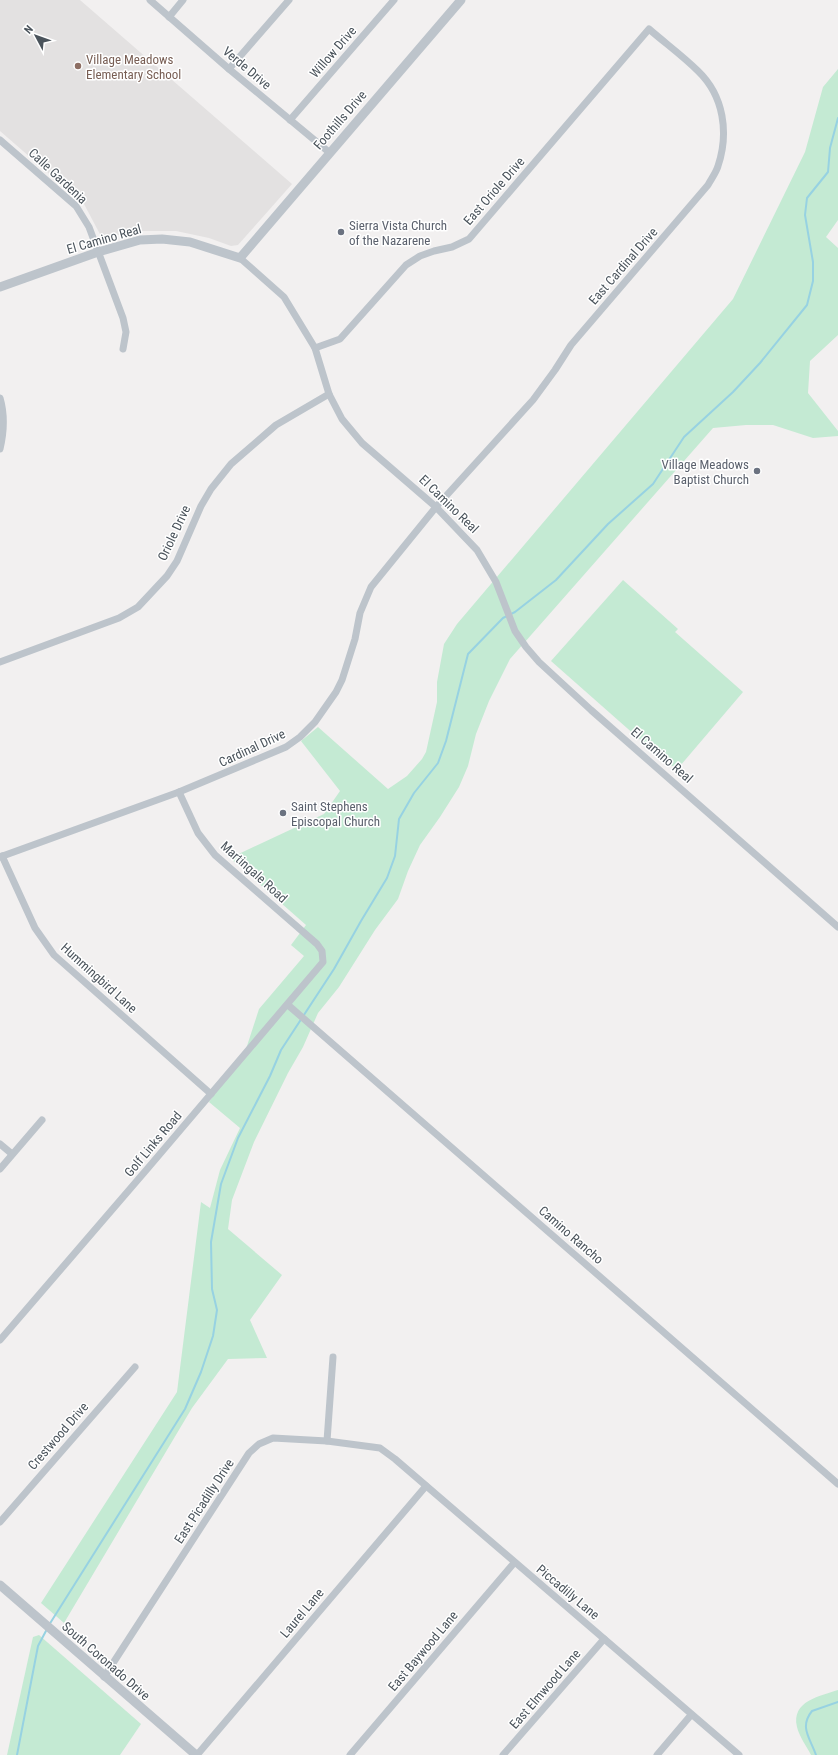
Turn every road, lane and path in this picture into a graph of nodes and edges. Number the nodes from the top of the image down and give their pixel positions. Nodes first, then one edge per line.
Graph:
1 (150, 0) edge
2 (183, 0) edge
3 (289, 0) edge
4 (394, 0) edge
5 (461, 0) edge
6 (169, 17) junction
7 (649, 29) joint
8 (229, 69) junction
9 (290, 120) junction
10 (0, 140) edge
11 (330, 153) junction
12 (98, 252) junction
13 (240, 258) junction
14 (0, 287) edge
15 (315, 348) junction
16 (123, 349) dead end
17 (329, 394) junction
18 (0, 398) edge
19 (0, 449) edge
20 (436, 507) junction
21 (0, 662) edge
22 (179, 792) junction
23 (1, 856) edge
24 (838, 927) edge
25 (323, 962) joint
26 (288, 1005) junction
27 (211, 1094) junction
28 (42, 1120) dead end
29 (0, 1144) edge
30 (12, 1154) junction
31 (0, 1169) edge
32 (0, 1340) edge
33 (333, 1357) dead end
34 (135, 1367) dead end
35 (327, 1441) junction
36 (380, 1448) joint
37 (838, 1484) edge
38 (426, 1486) junction
39 (0, 1522) edge
40 (514, 1562) junction
41 (0, 1585) edge
42 (604, 1639) junction
43 (104, 1677) junction
44 (692, 1716) junction
45 (196, 1755) edge
46 (350, 1755) edge
47 (503, 1755) edge
48 (657, 1755) edge
49 (738, 1755) edge

1 - 6 street, Verde Drive
2 - 6 street
3 - 8 street
4 - 9 street, Willow Drive
5 - 11 street, Foothills Drive
6 - 8 street, Verde Drive
7 - 15 street, East Oriole Drive
7 - 20 street, East Cardinal Drive
8 - 9 street, Verde Drive
9 - 11 street, Verde Drive
10 - 12 street, Calle Gardenia
11 - 13 street, Foothills Drive
12 - 13 street, El Camino Real
12 - 14 street, El Camino Real
12 - 16 street, Calle Gardenia
13 - 15 street, El Camino Real
15 - 17 street, El Camino Real
17 - 20 street, El Camino Real
17 - 21 street, Oriole Drive
18 - 19 street
20 - 22 street, Cardinal Drive
20 - 24 street, El Camino Real
22 - 23 street, Cardinal Drive
22 - 25 street, Martingale Road
23 - 27 street, Hummingbird Lane
25 - 26 street, Golf Links Road
26 - 27 street, Golf Links Road
26 - 37 street, Camino Rancho
27 - 32 street, Golf Links Road
28 - 30 street
29 - 30 street
30 - 31 street
33 - 35 street
34 - 39 street, Crestwood Drive
35 - 36 street, East Picadilly Drive
35 - 43 street, East Picadilly Drive
36 - 38 street, Piccadilly Lane
38 - 40 street, Piccadilly Lane
38 - 45 street, Laurel Lane
40 - 42 street, Piccadilly Lane
40 - 46 street, East Baywood Lane
41 - 43 street, South Coronado Drive
42 - 44 street, Piccadilly Lane
42 - 47 street, East Elmwood Lane
43 - 45 street, South Coronado Drive
44 - 48 street
44 - 49 street, Piccadilly Lane

